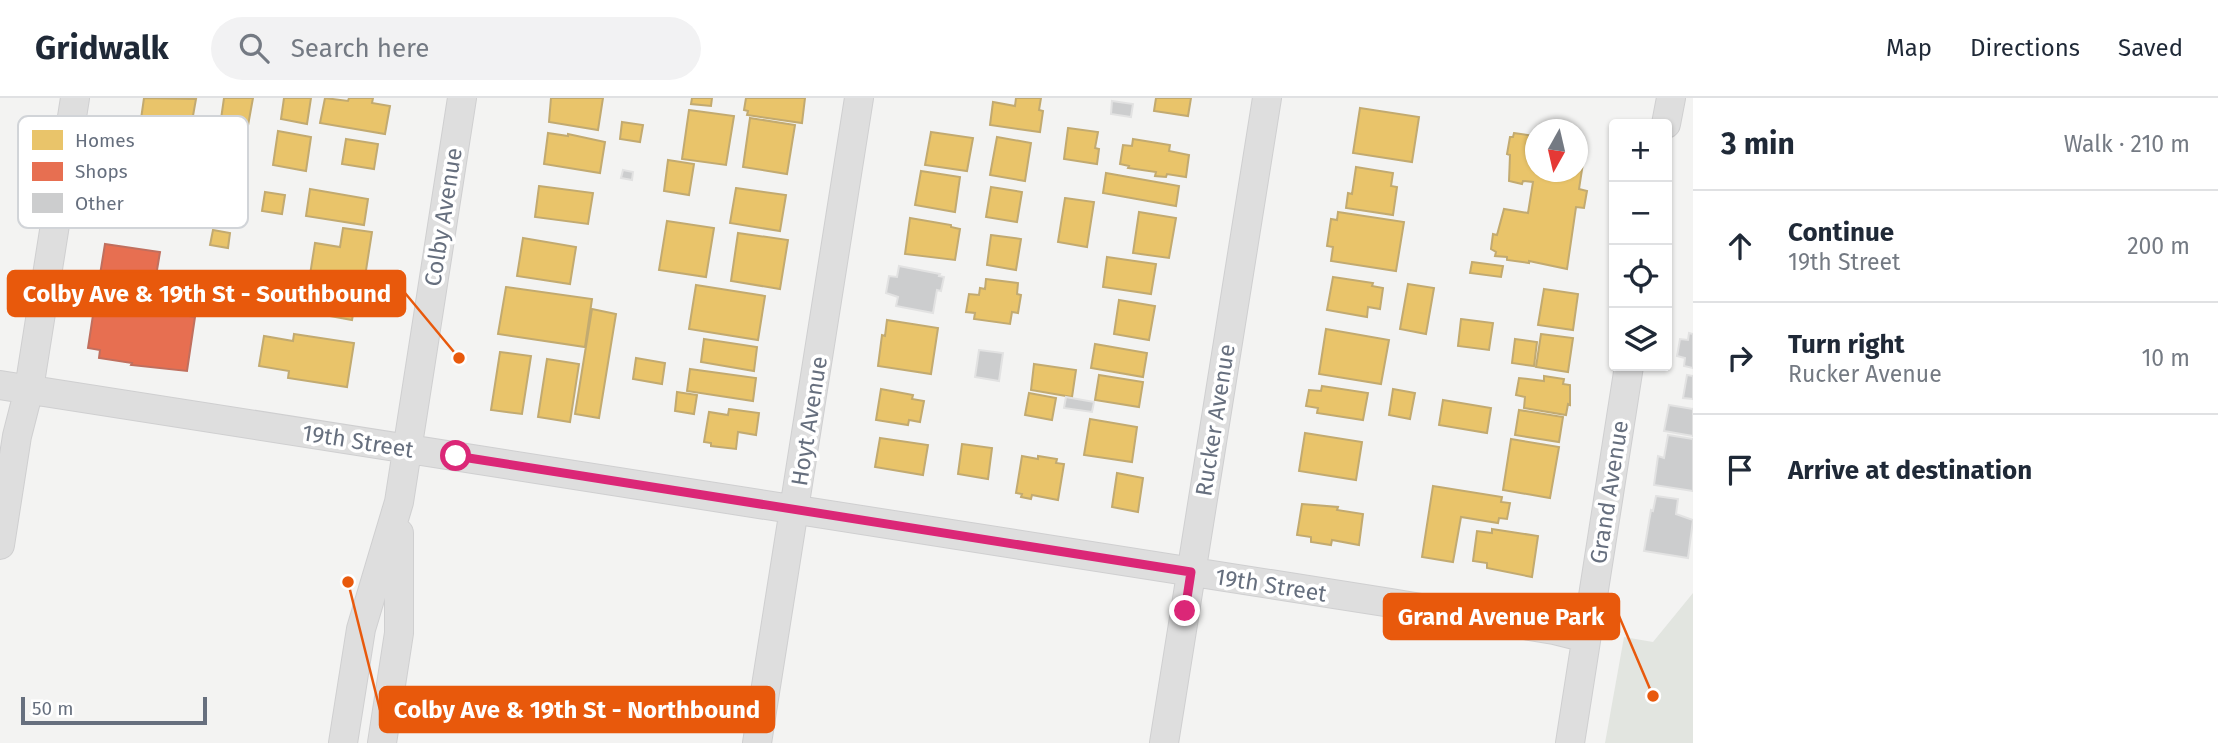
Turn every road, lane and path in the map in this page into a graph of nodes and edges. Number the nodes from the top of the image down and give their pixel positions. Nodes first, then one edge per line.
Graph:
1 (75, 98) edge
2 (462, 98) edge
3 (859, 98) edge
4 (1267, 98) edge
5 (1671, 98) edge
6 (72, 116) edge
7 (1668, 119) edge
8 (54, 228) edge
9 (1628, 371) edge
10 (0, 385) edge
11 (29, 389) junction
12 (407, 449) junction
13 (399, 502) junction
14 (795, 510) junction
15 (0, 545) edge
16 (1191, 572) junction
17 (1586, 638) junction
18 (343, 743) edge
19 (382, 743) edge
20 (757, 743) edge
21 (1164, 743) edge
22 (1570, 743) edge

1 - 6 street
2 - 12 street, Colby Avenue
3 - 14 street, Hoyt Avenue
4 - 16 street, Rucker Avenue
5 - 7 street
8 - 11 street
9 - 17 street, Grand Avenue
10 - 11 street, 19th Street
11 - 12 street, 19th Street
11 - 15 street
12 - 13 street, Colby Avenue
12 - 14 street, 19th Street
13 - 18 street, Colby Avenue
13 - 19 street, Colby Avenue
14 - 16 street, 19th Street
14 - 20 street, Hoyt Avenue
16 - 17 street, 19th Street
16 - 21 street, Rucker Avenue
17 - 22 street, Grand Avenue

